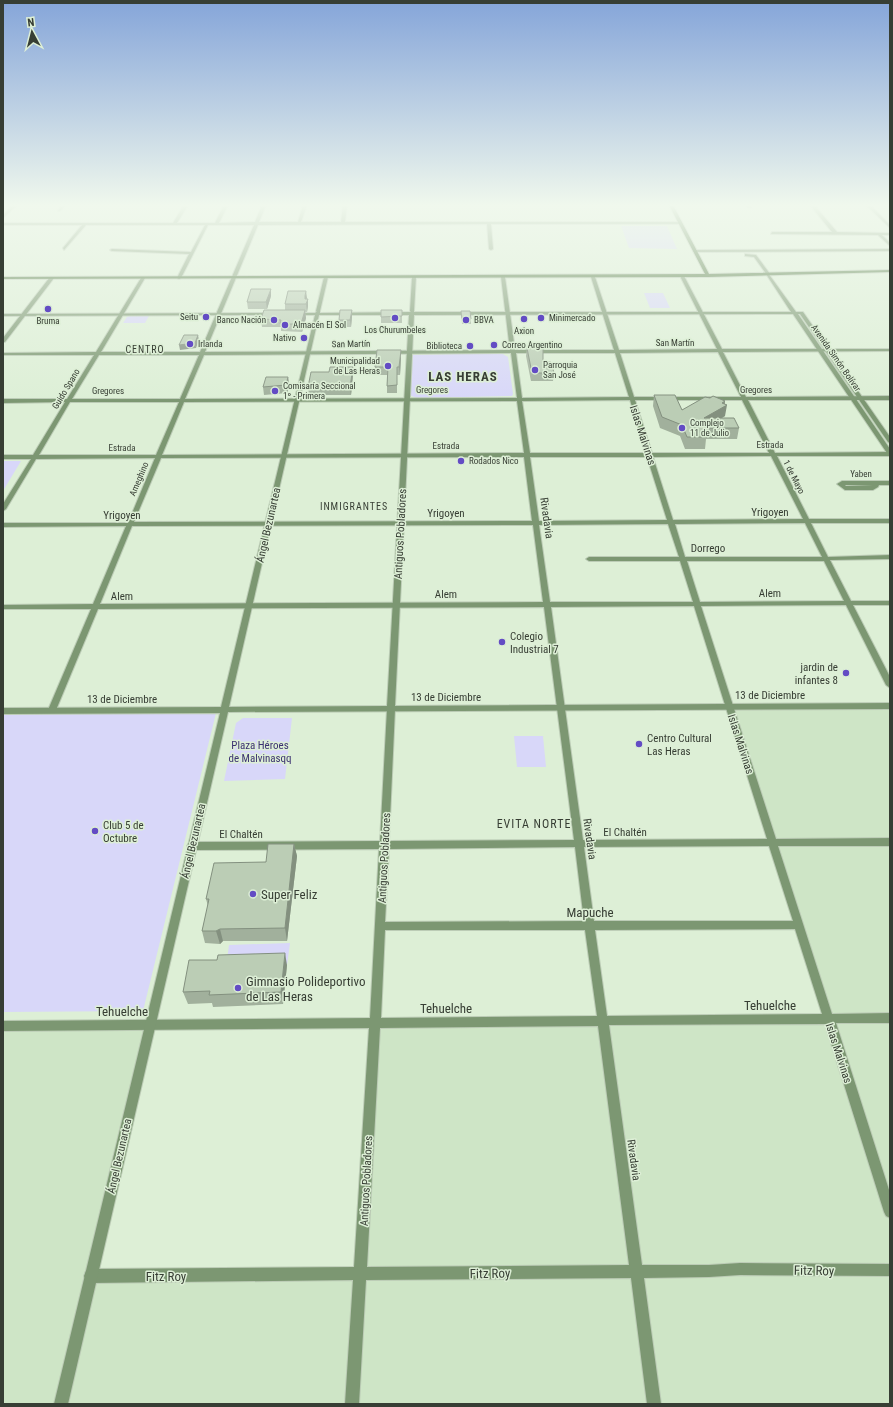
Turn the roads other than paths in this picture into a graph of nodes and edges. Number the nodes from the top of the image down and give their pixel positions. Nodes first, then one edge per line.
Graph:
1 (183, 271) edge
2 (235, 271) edge
3 (705, 271) edge
4 (766, 271) edge
5 (890, 271) edge
6 (768, 274) junction
7 (774, 274) junction
8 (592, 276) junction
9 (682, 276) junction
10 (708, 276) junction
11 (232, 277) junction
12 (326, 277) junction
13 (414, 277) junction
14 (503, 277) junction
15 (3, 278) edge
16 (52, 278) junction
17 (143, 278) junction
18 (179, 278) junction
19 (412, 311) junction
20 (796, 311) junction
21 (318, 312) junction
22 (507, 312) junction
23 (604, 312) junction
24 (700, 312) junction
25 (3, 313) edge
26 (25, 313) junction
27 (122, 313) junction
28 (218, 313) junction
29 (279, 313) edge
30 (287, 313) edge
31 (3, 341) edge
32 (820, 350) junction
33 (826, 350) junction
34 (890, 350) edge
35 (513, 351) junction
36 (616, 351) junction
37 (721, 351) junction
38 (410, 352) junction
39 (97, 353) junction
40 (201, 353) junction
41 (308, 353) junction
42 (3, 354) edge
43 (853, 398) junction
44 (860, 398) junction
45 (890, 398) edge
46 (407, 399) junction
47 (519, 399) junction
48 (632, 399) junction
49 (745, 399) junction
50 (69, 400) junction
51 (181, 400) junction
52 (297, 400) junction
53 (3, 401) edge
54 (890, 441) edge
55 (890, 453) edge
56 (773, 454) junction
57 (527, 455) junction
58 (649, 455) junction
59 (158, 456) junction
60 (284, 456) junction
61 (404, 456) junction
62 (3, 457) edge
63 (35, 457) junction
64 (876, 483) junction
65 (890, 483) edge
66 (3, 509) edge
67 (890, 521) edge
68 (671, 522) junction
69 (807, 522) junction
70 (536, 523) junction
71 (268, 524) junction
72 (401, 524) junction
73 (3, 525) edge
74 (129, 525) junction
75 (890, 557) edge
76 (589, 559) dead end
77 (682, 559) junction
78 (826, 559) junction
79 (890, 562) edge
80 (890, 603) edge
81 (697, 604) junction
82 (848, 604) junction
83 (547, 605) junction
84 (248, 606) junction
85 (397, 606) junction
86 (3, 607) edge
87 (95, 607) junction
88 (890, 685) edge
89 (729, 706) junction
90 (890, 706) edge
91 (391, 708) junction
92 (561, 708) junction
93 (224, 709) junction
94 (52, 710) junction
95 (3, 711) edge
96 (773, 842) junction
97 (890, 842) edge
98 (579, 844) junction
99 (384, 845) junction
100 (192, 846) junction
101 (590, 925) junction
102 (799, 925) junction
103 (380, 926) junction
104 (890, 1018) edge
105 (829, 1019) junction
106 (603, 1020) junction
107 (375, 1022) junction
108 (150, 1024) junction
109 (3, 1026) edge
110 (890, 1212) edge
111 (890, 1270) edge
112 (637, 1272) junction
113 (360, 1274) junction
114 (91, 1276) junction
115 (60, 1404) edge
116 (352, 1404) edge
117 (654, 1404) edge

1 - 18 street
2 - 11 street, Ameghino
3 - 10 main road
4 - 6 street, Avenida Simón Bolívar
5 - 7 main road
6 - 7 main road
6 - 10 main road
6 - 20 street, Avenida Simón Bolívar
7 - 20 street, Avenida Simón Bolívar
8 - 9 main road
8 - 14 main road
8 - 23 street, Islas Malvinas
9 - 10 main road
9 - 24 street, 1 de Mayo
11 - 12 main road
11 - 18 main road
11 - 28 street, Ameghino
12 - 13 main road
12 - 21 street, Ángel Bezunartea
13 - 14 main road
13 - 19 street, Antiguos Pobladores
14 - 22 street, Rivadavia
15 - 16 main road
16 - 17 main road
16 - 26 street
17 - 18 main road
17 - 27 street, Guido Spano
19 - 21 street
19 - 22 street
19 - 38 street, Antiguos Pobladores
20 - 24 street
20 - 32 street, Avenida Simón Bolívar
20 - 33 street, Avenida Simón Bolívar
21 - 30 street
21 - 41 street, Ángel Bezunartea
22 - 23 street
22 - 35 street, Rivadavia
23 - 24 street
23 - 36 street, Islas Malvinas
24 - 37 street, 1 de Mayo
25 - 26 street
26 - 27 street
26 - 31 street
27 - 28 street
27 - 39 street, Guido Spano
28 - 29 street
28 - 40 street, Ameghino
32 - 33 street, San Martín
32 - 37 street, San Martín
32 - 43 street, Avenida Simón Bolívar
33 - 34 street, San Martín
33 - 44 street, Avenida Simón Bolívar
35 - 36 street, San Martín
35 - 38 street, San Martín
35 - 47 street, Rivadavia
36 - 37 street, San Martín
36 - 48 street, Islas Malvinas
37 - 49 street, 1 de Mayo
38 - 41 street, San Martín
38 - 46 street, Antiguos Pobladores
39 - 40 street, San Martín
39 - 42 street, San Martín
39 - 50 street, Guido Spano
40 - 41 street, San Martín
40 - 51 street, Ameghino
41 - 52 street, Ángel Bezunartea
43 - 44 street, Gregores
43 - 49 street, Gregores
43 - 55 street, Avenida Simón Bolívar
44 - 45 street, Gregores
44 - 54 street, Avenida Simón Bolívar
46 - 47 street, Gregores
46 - 52 street, Gregores
46 - 61 street, Antiguos Pobladores
47 - 48 street, Gregores
47 - 57 street, Rivadavia
48 - 49 street, Gregores
48 - 58 street, Islas Malvinas
49 - 56 street, 1 de Mayo
50 - 51 street, Gregores
50 - 53 street, Gregores
50 - 63 street, Guido Spano
51 - 52 street, Gregores
51 - 59 street, Ameghino
52 - 60 street, Ángel Bezunartea
55 - 56 street, Estrada
56 - 58 street, Estrada
56 - 69 street, 1 de Mayo
57 - 58 street, Estrada
57 - 61 street, Estrada
57 - 70 street, Rivadavia
58 - 68 street, Islas Malvinas
59 - 60 street, Estrada
59 - 63 street, Estrada
59 - 74 street, Ameghino
60 - 61 street, Estrada
60 - 71 street, Ángel Bezunartea
61 - 72 street, Antiguos Pobladores
62 - 63 street, Estrada
63 - 66 street, Guido Spano
64 - 64 street, Yaben
64 - 65 street, Yaben
67 - 69 street, Yrigoyen
68 - 69 street, Yrigoyen
68 - 70 street, Yrigoyen
68 - 77 street, Islas Malvinas
69 - 78 street, 1 de Mayo
70 - 72 street, Yrigoyen
70 - 83 street, Rivadavia
71 - 72 street, Yrigoyen
71 - 74 street, Yrigoyen
71 - 84 street, Ángel Bezunartea
72 - 85 street, Antiguos Pobladores
73 - 74 street, Yrigoyen
74 - 87 street, Ameghino
75 - 78 street, Dorrego
76 - 77 street, Dorrego
77 - 78 street, Dorrego
77 - 81 street, Islas Malvinas
78 - 79 street, Dorrego
78 - 82 street, 1 de Mayo
80 - 82 street, Alem
81 - 82 street, Alem
81 - 83 street, Alem
81 - 89 street, Islas Malvinas
82 - 88 street, 1 de Mayo
83 - 85 street, Alem
83 - 92 street, Rivadavia
84 - 85 street, Alem
84 - 87 street, Alem
84 - 93 street, Ángel Bezunartea
85 - 91 street, Antiguos Pobladores
86 - 87 street, Alem
87 - 94 street, Ameghino
89 - 90 street, 13 de Diciembre
89 - 92 street, 13 de Diciembre
89 - 96 street, Islas Malvinas
91 - 92 street, 13 de Diciembre
91 - 93 street, 13 de Diciembre
91 - 99 street, Antiguos Pobladores
92 - 98 street, Rivadavia
93 - 94 street, 13 de Diciembre
93 - 100 street, Ángel Bezunartea
94 - 95 street, 13 de Diciembre
96 - 97 street, El Chaltén
96 - 98 street, El Chaltén
96 - 102 street, Islas Malvinas
98 - 99 street, El Chaltén
98 - 101 street, Rivadavia
99 - 100 street, El Chaltén
99 - 103 street, Antiguos Pobladores
100 - 108 street, Ángel Bezunartea
101 - 102 street, Mapuche
101 - 103 street, Mapuche
101 - 106 street, Rivadavia
102 - 105 street, Islas Malvinas
103 - 107 street, Antiguos Pobladores
104 - 105 street, Tehuelche
105 - 106 street, Tehuelche
105 - 110 street, Islas Malvinas
106 - 107 street, Tehuelche
106 - 112 street, Rivadavia
107 - 108 street, Tehuelche
107 - 113 street, Antiguos Pobladores
108 - 109 street, Tehuelche
108 - 114 street, Ángel Bezunartea
111 - 112 street, Fitz Roy
112 - 113 street, Fitz Roy
112 - 117 street, Rivadavia
113 - 114 street, Fitz Roy
113 - 116 street, Antiguos Pobladores
114 - 115 street, Ángel Bezunartea

